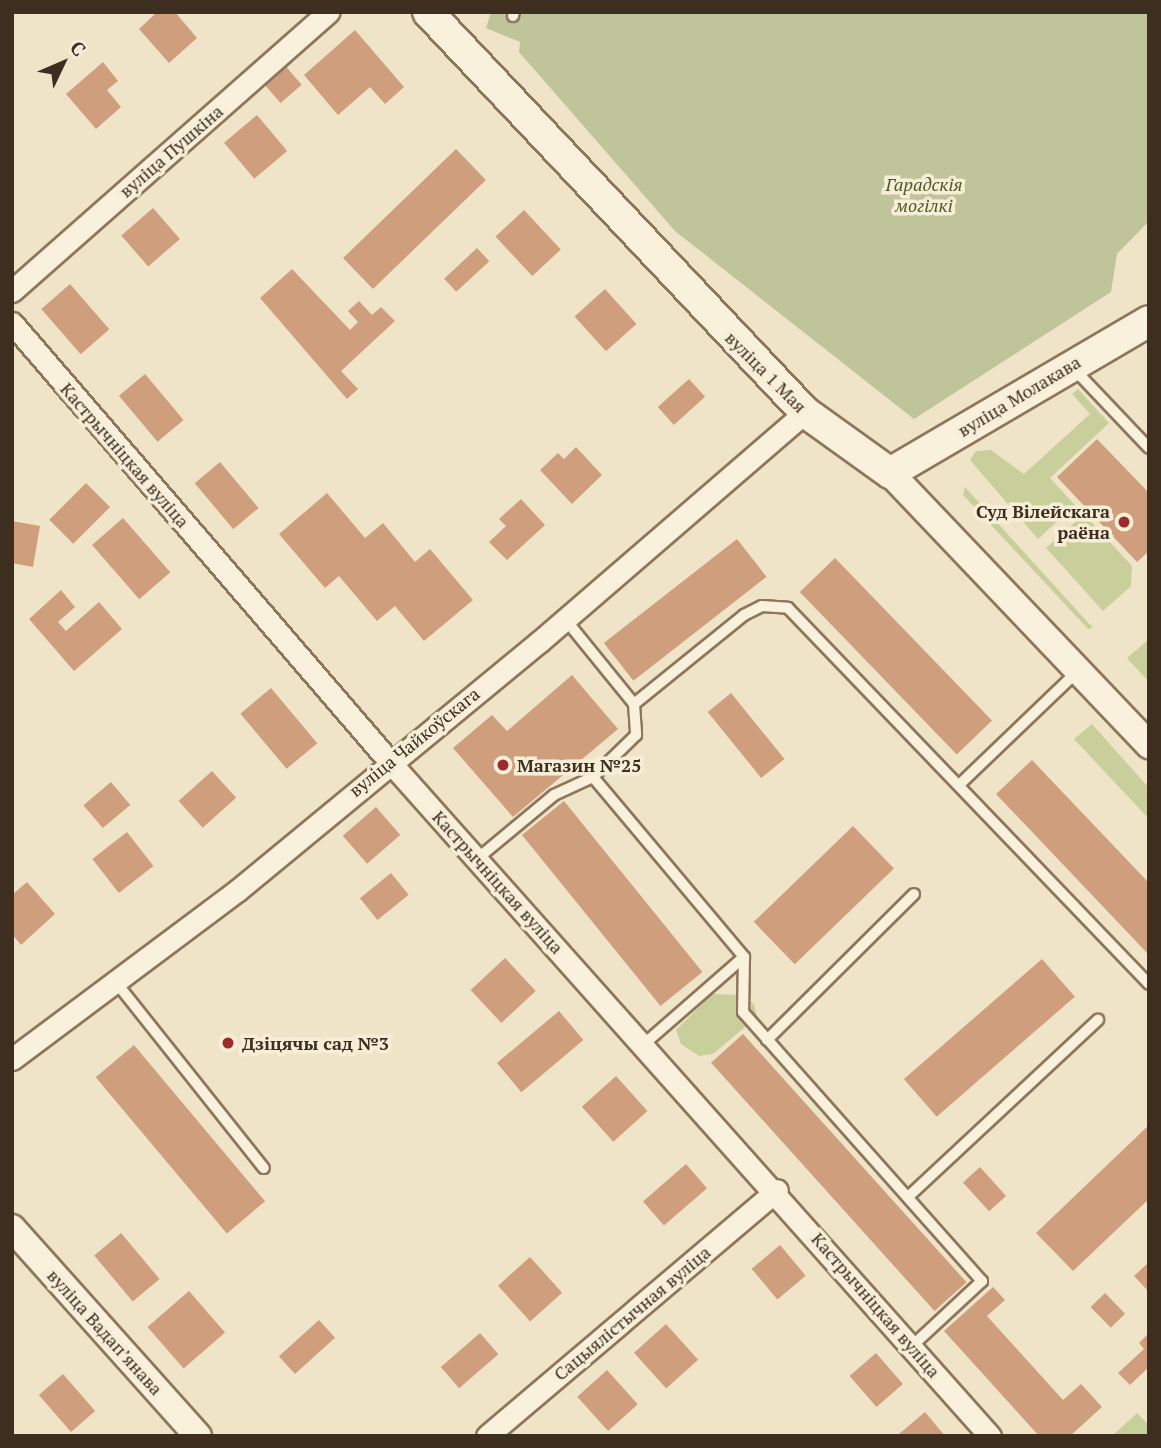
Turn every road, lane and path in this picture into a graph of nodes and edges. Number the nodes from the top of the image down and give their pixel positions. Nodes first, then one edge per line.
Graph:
1 (329, 12) edge
2 (428, 12) edge
3 (12, 290) edge
4 (1149, 321) edge
5 (12, 323) edge
6 (1071, 366) junction
7 (805, 412) junction
8 (1149, 448) edge
9 (890, 473) junction
10 (565, 619) junction
11 (1079, 670) junction
12 (634, 704) junction
13 (1149, 745) edge
14 (389, 761) junction
15 (593, 777) junction
16 (959, 785) junction
17 (477, 859) junction
18 (914, 894) dead end
19 (744, 957) junction
20 (115, 981) junction
21 (1149, 984) edge
22 (1098, 1020) dead end
23 (767, 1040) junction
24 (643, 1045) junction
25 (12, 1059) edge
26 (264, 1168) dead end
27 (777, 1190) junction
28 (908, 1197) junction
29 (12, 1227) edge
30 (912, 1346) junction
31 (198, 1436) edge
32 (487, 1436) edge
33 (990, 1436) edge

1 - 3 street, вуліца Пушкіна
2 - 7 main road, вуліца 1 Мая
4 - 6 main road, вуліца Молакава
5 - 14 street, Кастрычніцкая вуліца
6 - 8 lane
6 - 9 main road, вуліца Молакава
7 - 9 main road, вуліца 1 Мая
7 - 10 street, вуліца Чайкоўскага
9 - 11 street, вуліца 1 Мая
10 - 12 lane
10 - 14 street, вуліца Чайкоўскага
11 - 13 street, вуліца 1 Мая
11 - 16 lane
12 - 15 lane
12 - 16 lane
14 - 17 street, Кастрычніцкая вуліца
14 - 20 street, вуліца Чайкоўскага
15 - 17 lane
15 - 19 lane
16 - 21 lane
17 - 24 street, Кастрычніцкая вуліца
18 - 23 lane
19 - 23 lane
19 - 24 lane
20 - 25 street, вуліца Чайкоўскага
20 - 26 lane
22 - 28 lane
23 - 28 lane
24 - 27 street, Кастрычніцкая вуліца
27 - 30 street, Кастрычніцкая вуліца
27 - 32 street, Сацыялістычная вуліца
28 - 30 lane
29 - 31 street, вуліца Вадапʼянава
30 - 33 street, Кастрычніцкая вуліца

